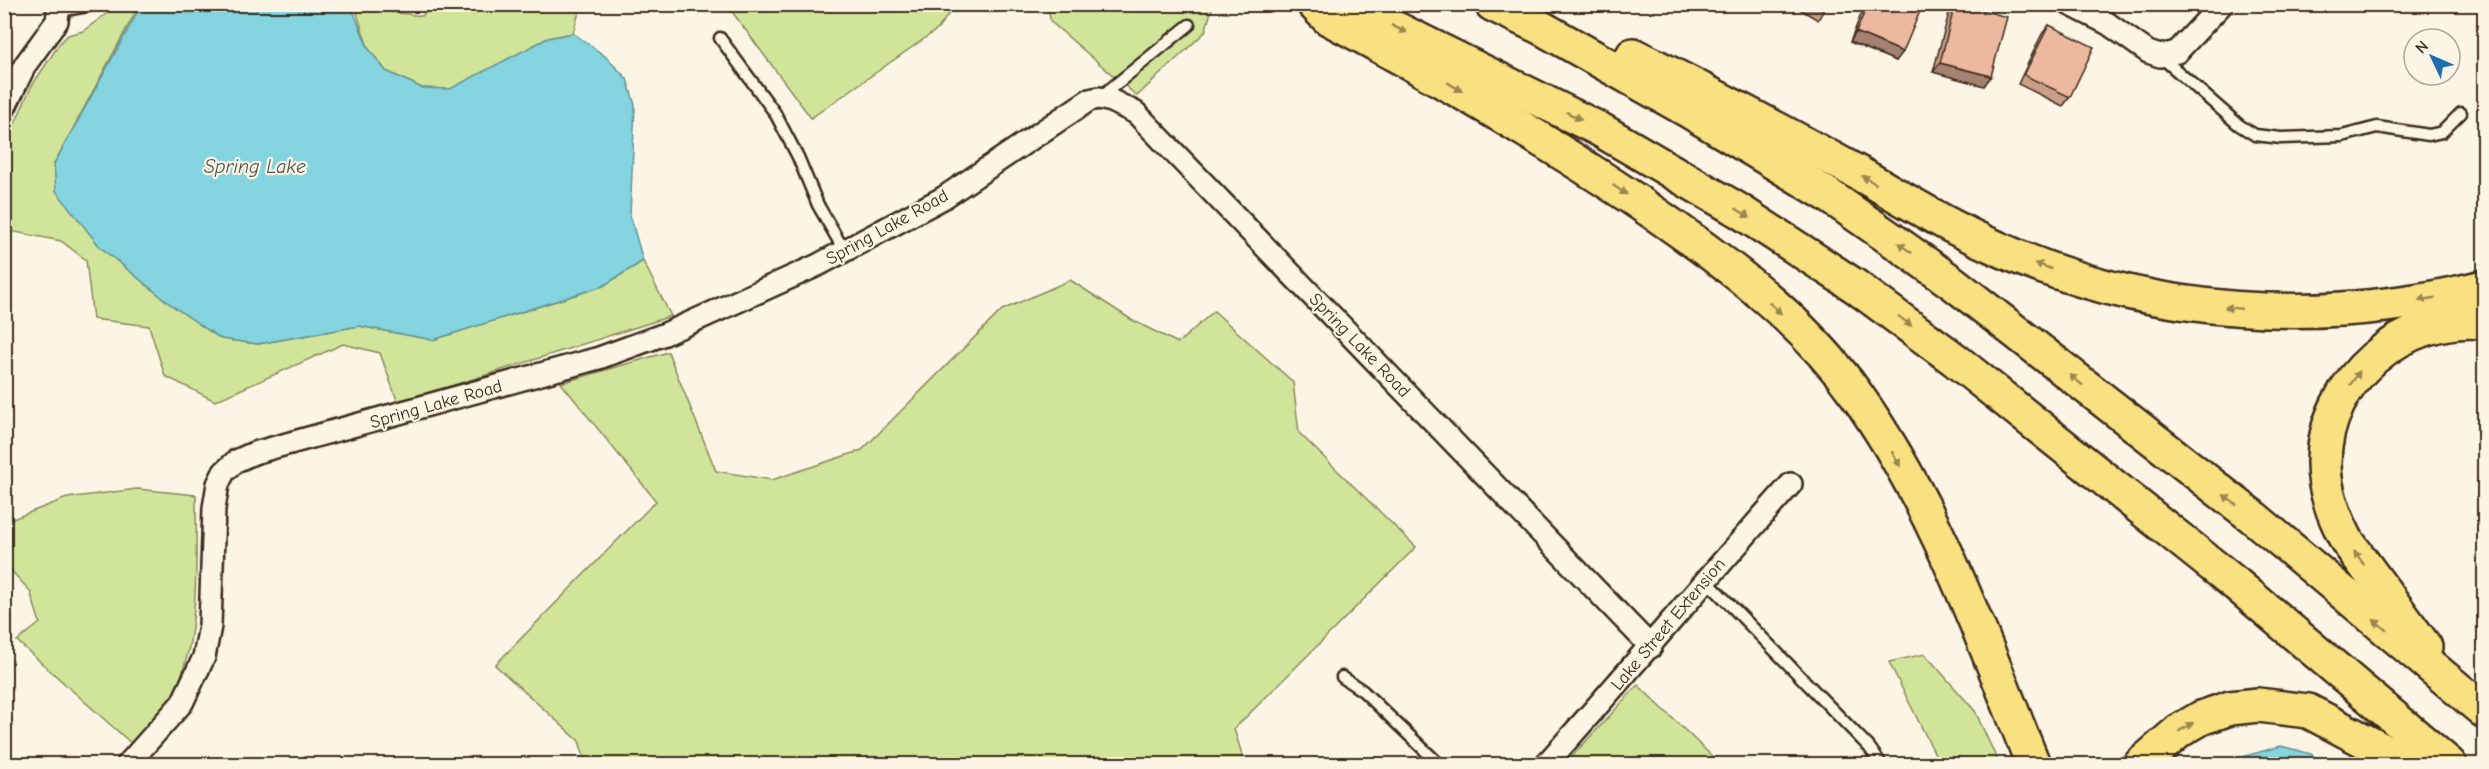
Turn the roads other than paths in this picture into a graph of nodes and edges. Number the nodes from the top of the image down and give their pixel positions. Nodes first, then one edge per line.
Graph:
1 (98, 4) edge
2 (1314, 4) edge
3 (1346, 4) edge
4 (1492, 4) edge
5 (1517, 4) edge
6 (2069, 4) edge
7 (2222, 4) edge
8 (60, 8) edge
9 (1189, 25) dead end
10 (720, 38) dead end
11 (2160, 56) junction
12 (1099, 98) junction
13 (4, 108) edge
14 (2461, 113) dead end
15 (845, 252) junction
16 (2484, 287) edge
17 (2484, 321) edge
18 (1791, 484) dead end
19 (1705, 579) junction
20 (1651, 647) junction
21 (1342, 677) dead end
22 (2457, 689) junction
23 (2484, 711) edge
24 (128, 765) edge
25 (1439, 765) edge
26 (1546, 765) edge
27 (1881, 765) edge
28 (2033, 765) edge
29 (2141, 765) edge
30 (2422, 765) edge
31 (2449, 765) edge

1 - 8 lane
2 -> 28 highway
3 -> 31 highway
22 -> 4 highway
16 -> 5 highway
6 - 11 street
7 - 11 street
8 - 13 street
9 - 12 lane
10 - 15 lane
11 - 14 lane
12 - 15 street, Spring Lake Road
12 - 20 street, Spring Lake Road
15 - 24 street, Spring Lake Road
22 -> 17 highway
18 - 19 street, Lake Street Extension
19 - 20 street, Lake Street Extension
19 - 27 lane
20 - 26 street, Lake Street Extension
21 - 25 lane
22 - 23 highway
29 -> 30 highway

